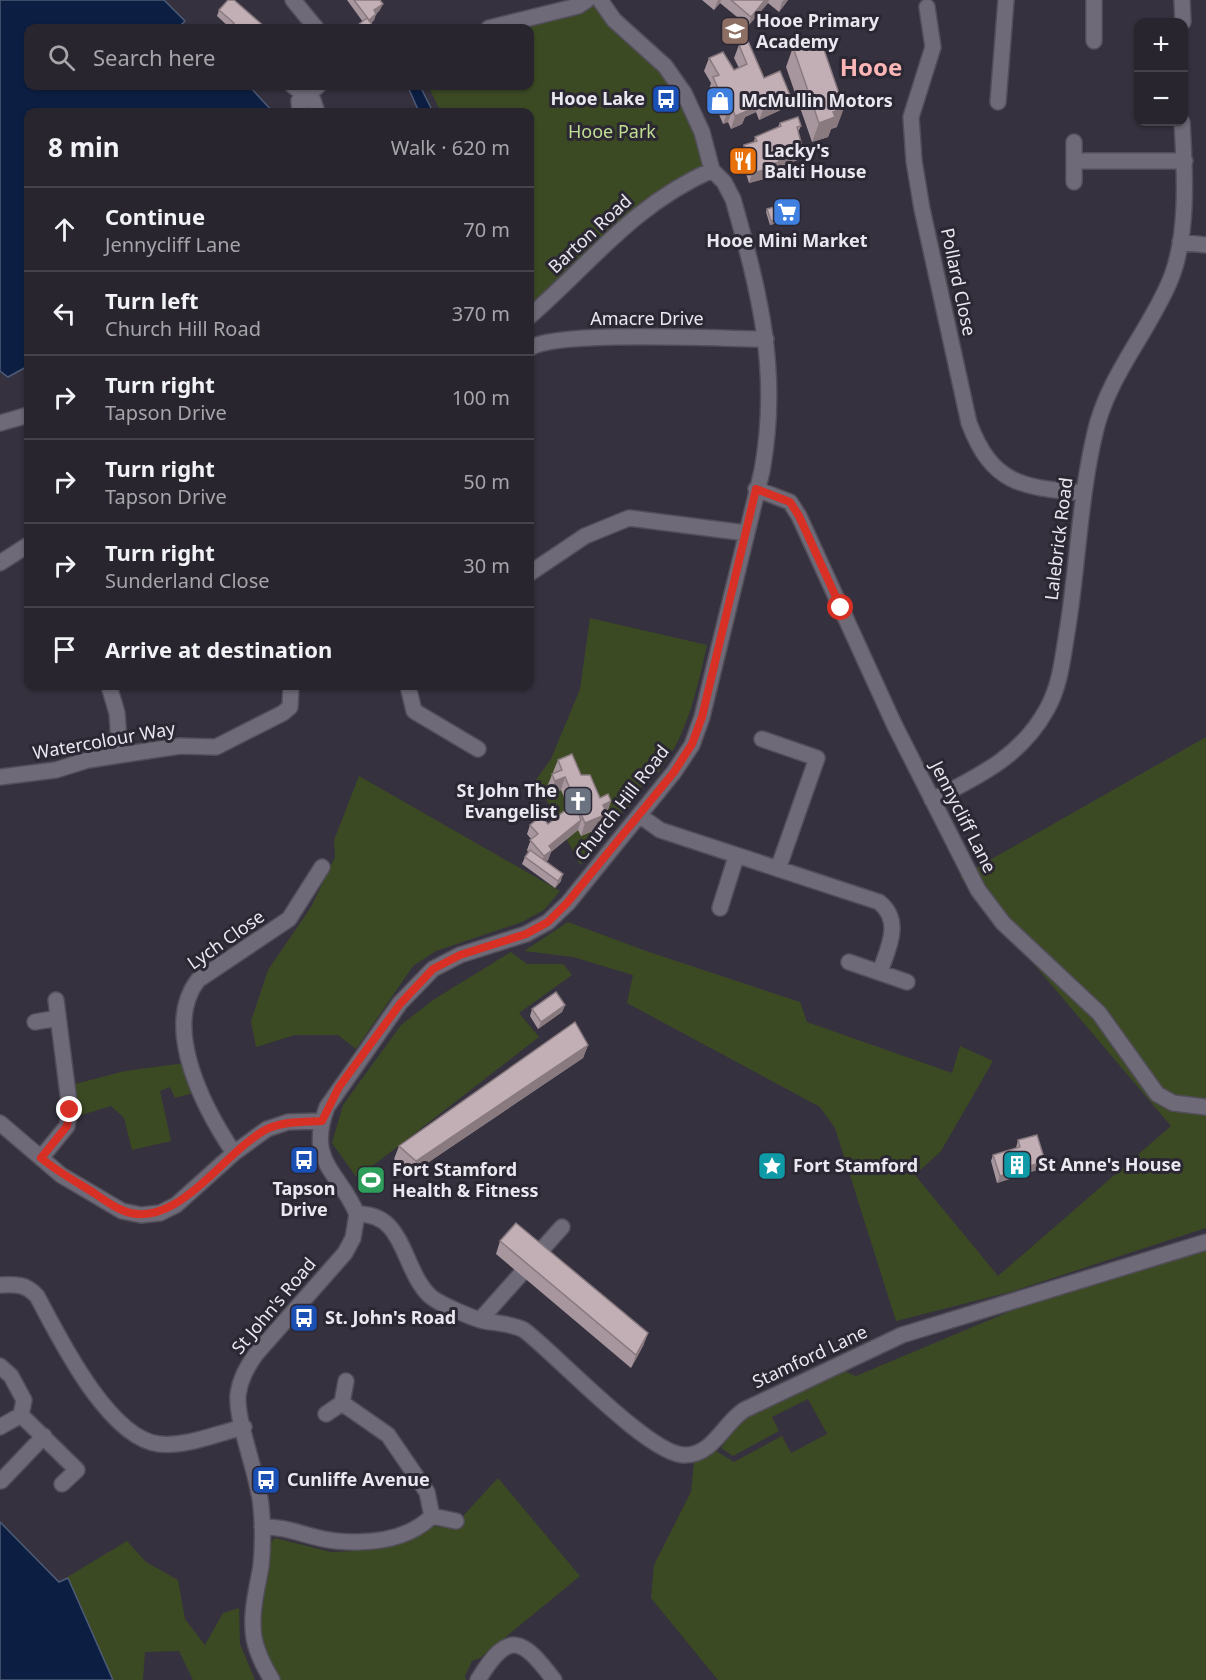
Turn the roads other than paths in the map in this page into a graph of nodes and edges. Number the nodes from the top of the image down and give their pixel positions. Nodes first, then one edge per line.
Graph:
1 (293, 0) edge
2 (587, 0) edge
3 (600, 0) edge
4 (1006, 0) edge
5 (1094, 0) edge
6 (1182, 0) edge
7 (927, 7) dead end
8 (1183, 18) edge
9 (313, 24) edge
10 (505, 24) edge
11 (1094, 41) dead end
12 (313, 90) edge
13 (998, 102) dead end
14 (300, 108) edge
15 (316, 108) edge
16 (1182, 126) edge
17 (1074, 142) dead end
18 (1074, 161) junction
19 (1185, 161) junction
20 (712, 170) junction
21 (1074, 182) dead end
22 (1180, 242) junction
23 (1206, 245) edge
24 (534, 312) edge
25 (766, 339) junction
26 (534, 345) edge
27 (24, 416) edge
28 (0, 423) edge
29 (756, 489) junction
30 (1084, 493) junction
31 (746, 533) junction
32 (24, 548) edge
33 (0, 563) edge
34 (534, 570) edge
35 (110, 690) edge
36 (291, 690) edge
37 (409, 690) edge
38 (762, 739) dead end
39 (478, 749) dead end
40 (120, 755) junction
41 (0, 774) edge
42 (932, 800) junction
43 (639, 815) junction
44 (736, 856) junction
45 (322, 867) dead end
46 (778, 869) junction
47 (720, 908) dead end
48 (849, 962) dead end
49 (880, 972) junction
50 (907, 982) dead end
51 (56, 1000) dead end
52 (58, 1018) junction
53 (35, 1022) dead end
54 (1206, 1107) edge
55 (322, 1121) junction
56 (0, 1124) edge
57 (234, 1153) junction
58 (41, 1158) junction
59 (357, 1214) junction
60 (562, 1227) dead end
61 (1206, 1242) edge
62 (536, 1256) edge
63 (520, 1275) edge
64 (0, 1285) edge
65 (480, 1320) junction
66 (0, 1366) edge
67 (346, 1382) dead end
68 (342, 1403) junction
69 (326, 1414) dead end
70 (21, 1415) junction
71 (0, 1427) edge
72 (244, 1427) junction
73 (44, 1436) junction
74 (1, 1480) edge
75 (62, 1484) dead end
76 (432, 1516) junction
77 (456, 1521) dead end
78 (262, 1527) junction
79 (272, 1680) edge
80 (478, 1680) edge
81 (554, 1680) edge

1 - 9 street
2 - 10 street
3 - 20 street
4 - 13 street
5 - 11 street
6 - 8 street
7 - 30 street, Pollard Close
12 - 14 street
12 - 15 street
16 - 19 street, Lalebrick Road
17 - 18 street
18 - 19 street
18 - 21 street
19 - 22 street, Lalebrick Road
20 - 24 street, Barton Road
20 - 25 street, Church Hill Road
22 - 23 street
22 - 30 street, Lalebrick Road
25 - 26 street, Amacre Drive
25 - 29 street, Church Hill Road
27 - 28 street
29 - 31 street, Church Hill Road
29 - 42 street, Jennycliff Lane
30 - 42 street, Lalebrick Road
31 - 34 street
31 - 43 street, Church Hill Road
32 - 33 street
35 - 40 street
36 - 40 street, Watercolour Way
37 - 39 street
38 - 46 street
40 - 41 street, Watercolour Way
42 - 54 street, Jennycliff Lane
43 - 44 street
43 - 55 street, Church Hill Road
44 - 46 street
44 - 47 street
45 - 57 street, Lych Close
46 - 49 street
48 - 49 street
49 - 50 street
51 - 52 street
52 - 53 street
52 - 58 street
55 - 57 street
55 - 59 street, Church Hill Road
56 - 58 street
57 - 58 street
59 - 65 street, Stamford Lane
59 - 72 street, St John's Road
60 - 62 street
61 - 65 street, Stamford Lane
63 - 65 street
64 - 72 street
66 - 70 street
67 - 68 street
68 - 69 street
68 - 76 street
70 - 71 street
70 - 73 street
72 - 78 street, St John's Road
73 - 74 street
73 - 75 street
76 - 77 street
76 - 78 street
78 - 79 street, St John's Road
80 - 81 street

